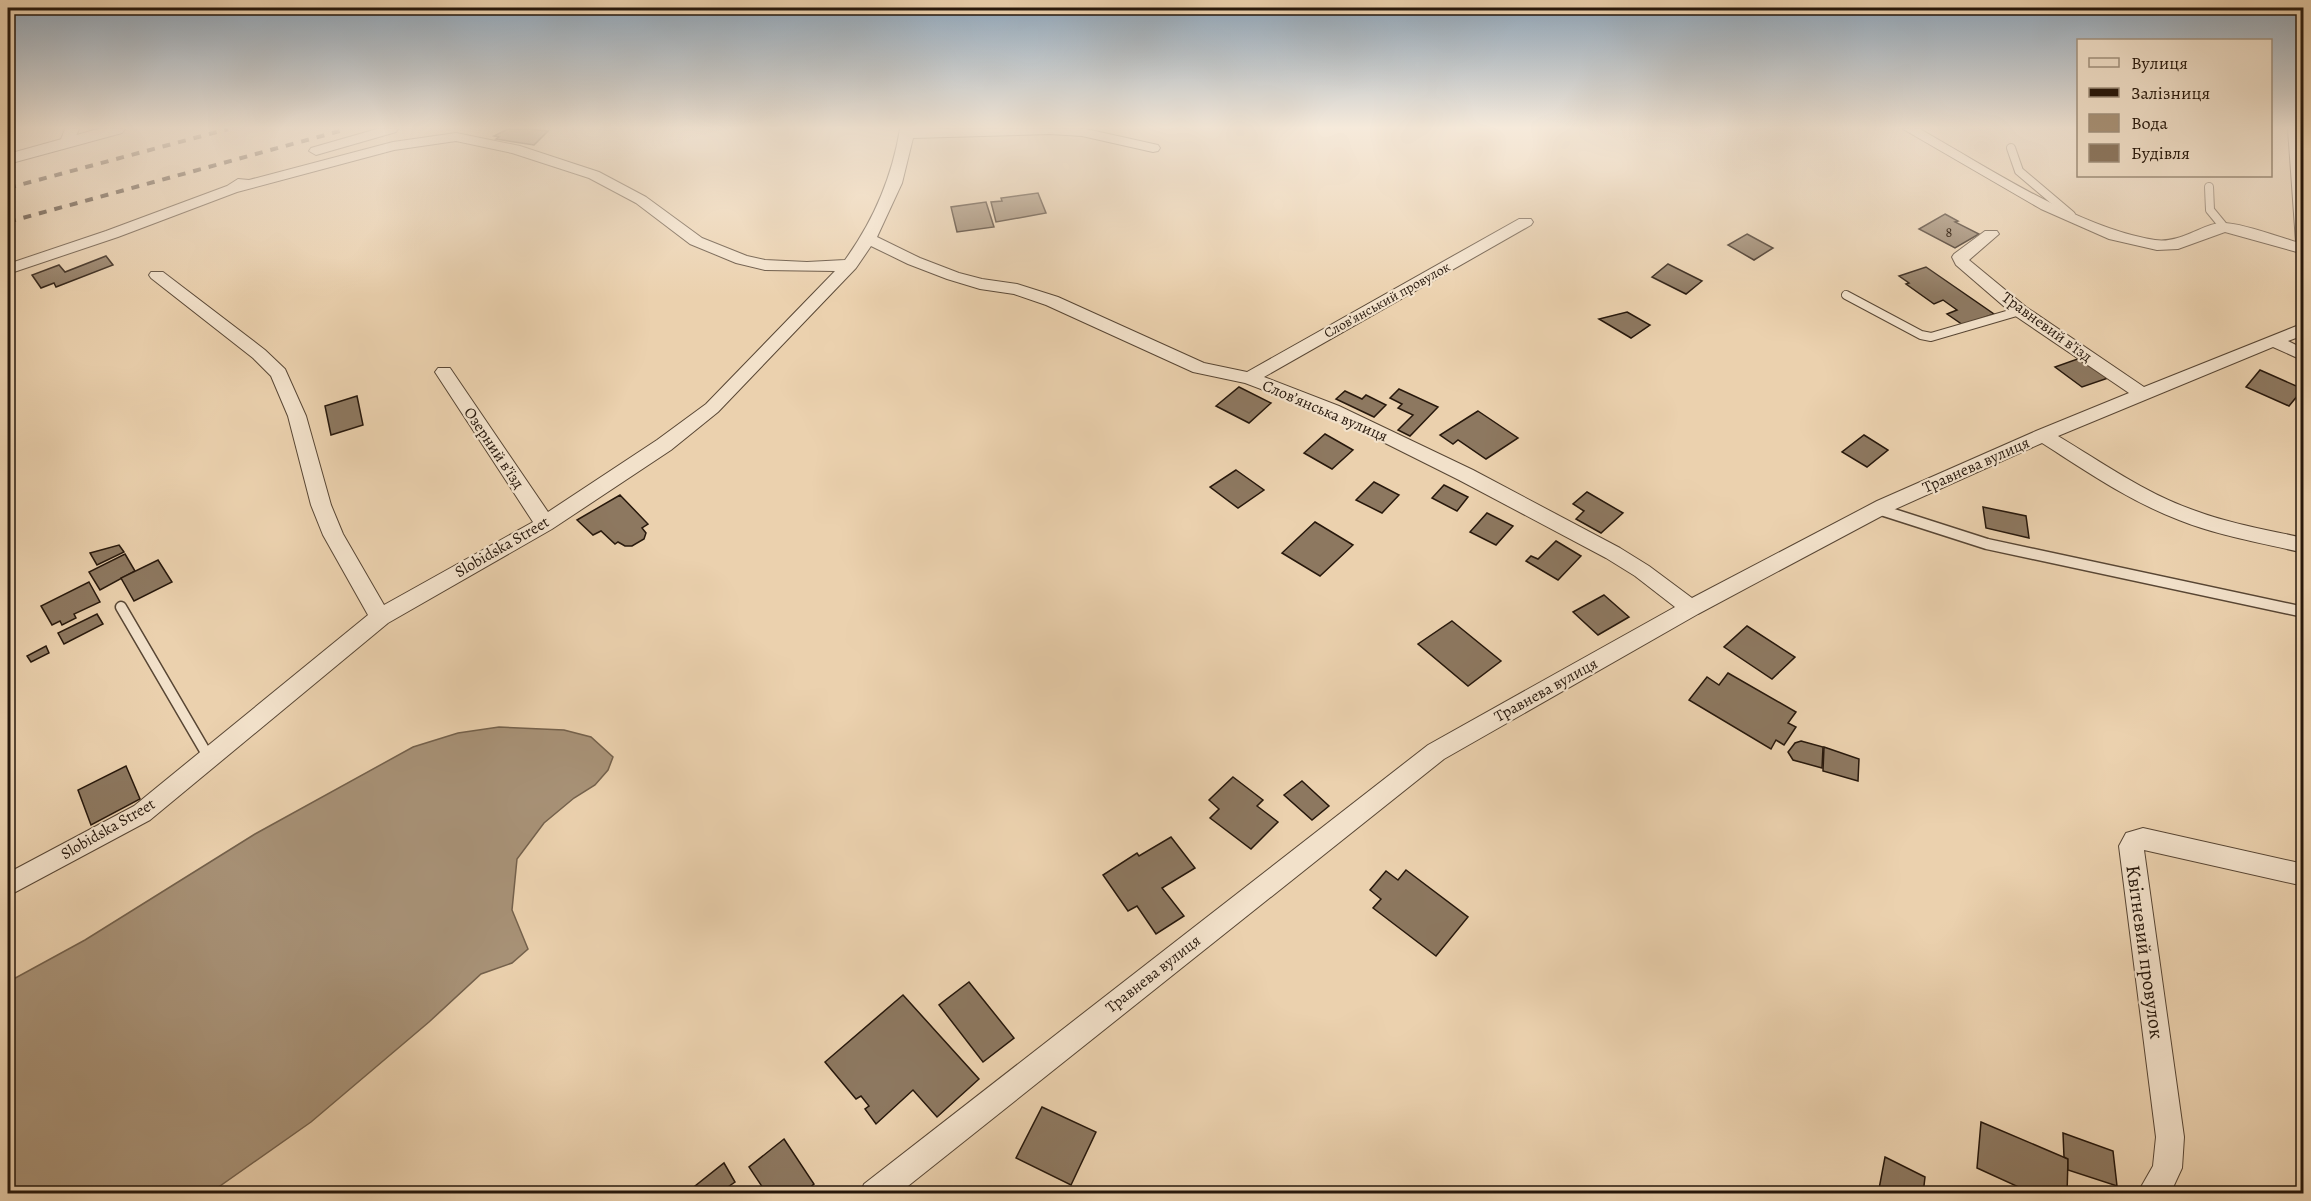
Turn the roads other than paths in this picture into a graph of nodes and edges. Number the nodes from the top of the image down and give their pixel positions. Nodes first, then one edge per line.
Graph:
1 (238, 185) edge
2 (246, 185) edge
3 (613, 185) edge
4 (894, 185) edge
5 (2008, 185) edge
6 (2034, 185) edge
7 (2299, 185) edge
8 (2209, 188) dead end
9 (232, 189) junction
10 (1525, 222) dead end
11 (2079, 222) junction
12 (2224, 227) junction
13 (1991, 234) dead end
14 (870, 239) junction
15 (2304, 243) edge
16 (2304, 249) edge
17 (850, 265) junction
18 (8, 269) edge
19 (157, 275) dead end
20 (1846, 295) dead end
21 (2020, 311) junction
22 (2304, 328) edge
23 (2273, 340) junction
24 (2304, 356) edge
25 (444, 372) dead end
26 (1249, 378) junction
27 (2141, 393) junction
28 (2043, 435) junction
29 (1878, 508) junction
30 (545, 524) junction
31 (2304, 546) edge
32 (122, 607) dead end
33 (1691, 608) junction
34 (2304, 612) edge
35 (380, 617) junction
36 (209, 758) junction
37 (2304, 875) edge
38 (8, 885) edge
39 (874, 1194) edge
40 (2151, 1194) edge

1 - 9 street
2 - 9 street
3 - 17 street
4 - 14 street, Slobidska Street
5 - 11 street
6 - 11 lane
7 - 15 street
8 - 12 lane
9 - 18 street
10 - 26 street, Слов’янський провулок
11 - 12 street
12 - 16 street
13 - 21 street, Травневий в’їзд
14 - 17 street, Slobidska Street
14 - 26 street, Слов’янська вулиця
17 - 30 street, Slobidska Street
19 - 35 street
20 - 21 lane
21 - 27 street, Травневий в’їзд
22 - 23 street, Травнева вулиця
23 - 24 street
23 - 27 street, Травнева вулиця
25 - 30 street, Озерний в’їзд
26 - 33 street, Слов’янська вулиця
27 - 28 street, Травнева вулиця
28 - 29 street, Травнева вулиця
28 - 31 street
29 - 33 street, Травнева вулиця
29 - 34 lane
30 - 35 street, Slobidska Street
32 - 36 lane
33 - 39 street, Травнева вулиця
35 - 36 street, Slobidska Street
36 - 38 street, Slobidska Street
37 - 40 street, Квітневий провулок

